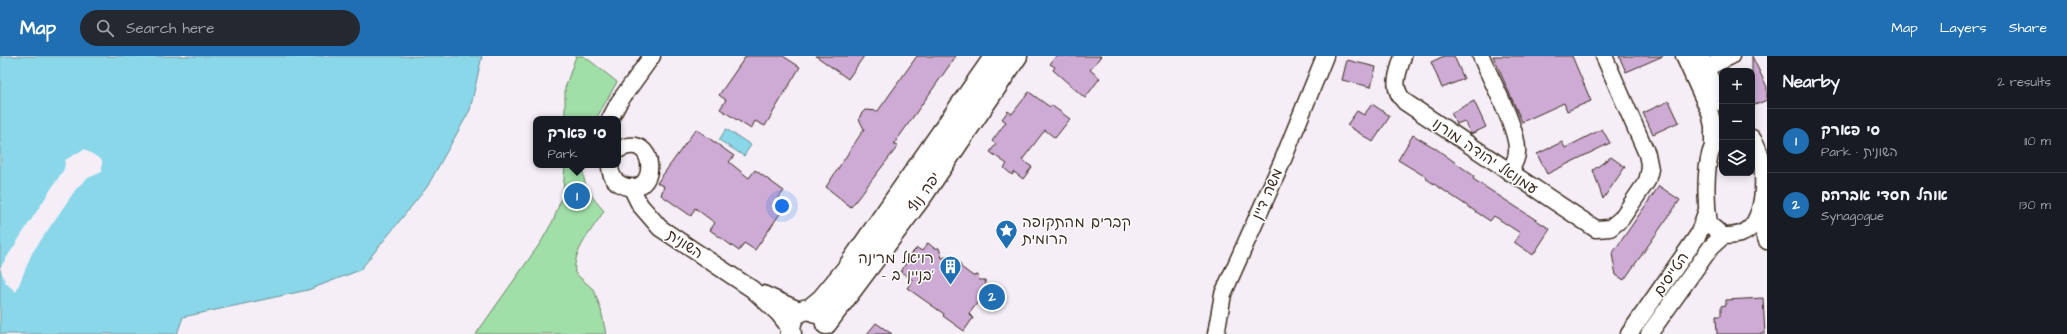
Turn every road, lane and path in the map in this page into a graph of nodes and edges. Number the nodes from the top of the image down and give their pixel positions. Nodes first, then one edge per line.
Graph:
1 (652, 56) edge
2 (995, 56) edge
3 (1017, 56) edge
4 (1325, 56) edge
5 (1402, 56) edge
6 (1481, 56) edge
7 (1604, 56) edge
8 (1684, 56) edge
9 (1731, 56) edge
10 (1703, 62) edge
11 (1719, 97) edge
12 (612, 116) edge
13 (1757, 137) edge
14 (1717, 142) edge
15 (621, 149) edge
16 (610, 168) edge
17 (1510, 172) junction
18 (1766, 173) edge
19 (631, 187) junction
20 (1760, 206) junction
21 (1707, 210) junction
22 (1740, 235) junction
23 (1723, 236) junction
24 (1767, 241) edge
25 (1767, 252) edge
26 (752, 289) junction
27 (805, 310) junction
28 (826, 329) edge
29 (790, 331) edge
30 (1216, 334) edge
31 (1629, 334) edge
32 (1649, 334) edge

1 - 12 street
2 - 27 main road, יפה נוף
3 - 28 main road, יפה נוף
4 - 30 street, משה דיין
5 - 17 street, עמנואל יהודה מורנו
6 - 17 street
7 - 17 street, עמנואל יהודה מורנו
8 - 14 street
9 - 10 street
10 - 11 street
13 - 18 street
14 - 21 street
15 - 19 street
16 - 19 street
18 - 20 street
19 - 26 street, השונית
20 - 22 street
20 - 24 street
21 - 23 street
21 - 31 street, הטייסים
22 - 23 street
22 - 25 street
23 - 32 street, הטייסים
26 - 27 street, השונית
26 - 29 street, השונית
27 - 28 main road
27 - 29 main road, יפה נוף

